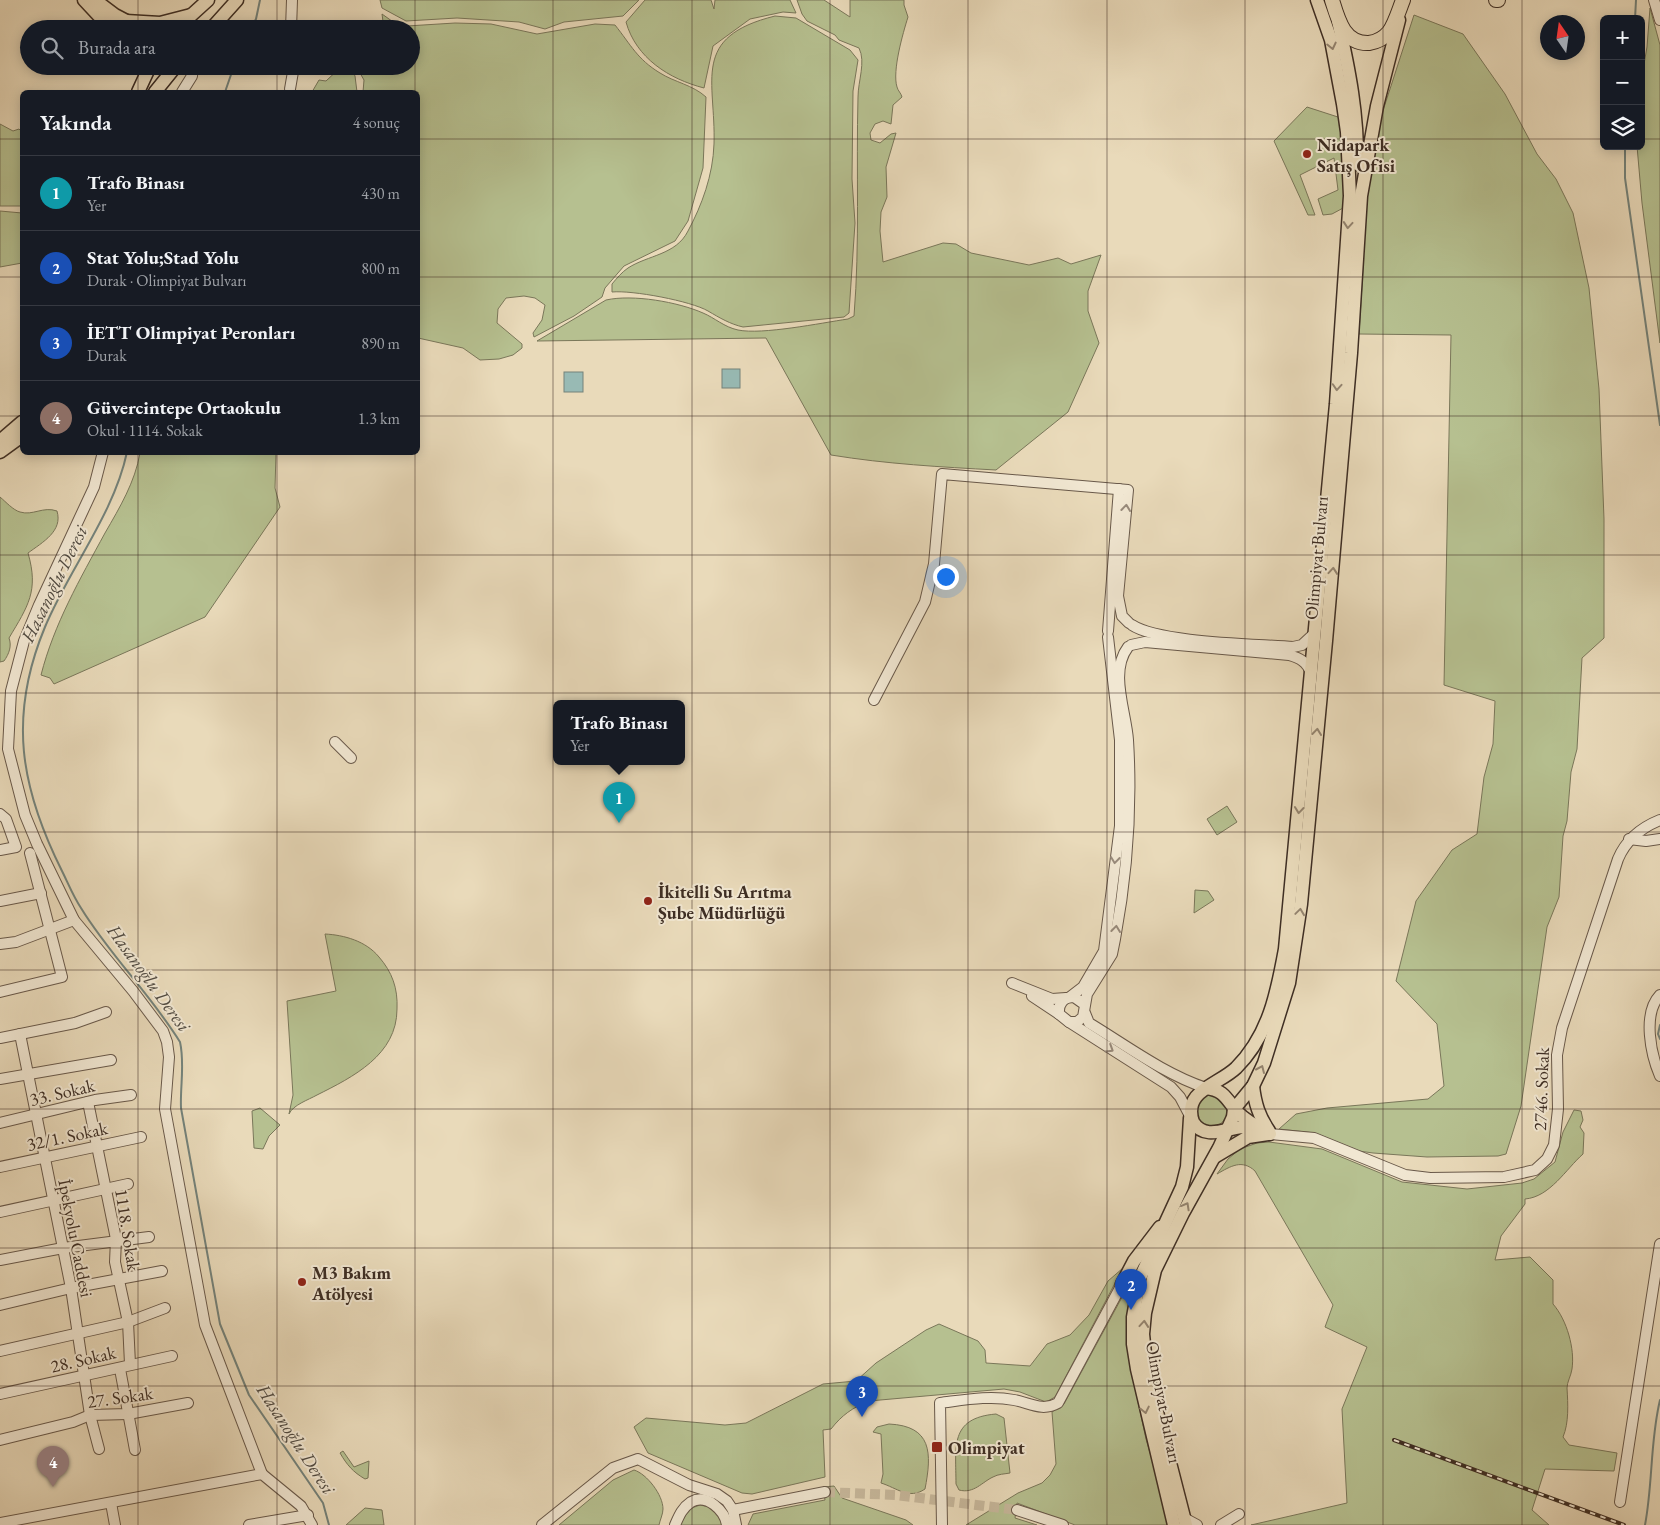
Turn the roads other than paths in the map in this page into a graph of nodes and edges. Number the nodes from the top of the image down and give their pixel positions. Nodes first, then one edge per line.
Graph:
1 (84, 0) edge
2 (96, 0) edge
3 (208, 0) edge
4 (237, 0) edge
5 (292, 0) edge
6 (1317, 0) edge
7 (1332, 0) edge
8 (1404, 0) edge
9 (1654, 0) edge
10 (1336, 14) junction
11 (191, 15) junction
12 (109, 20) edge
13 (118, 20) edge
14 (172, 20) edge
15 (186, 20) edge
16 (219, 20) edge
17 (291, 20) edge
18 (1660, 20) edge
19 (145, 75) edge
20 (169, 75) edge
21 (185, 75) edge
22 (192, 75) edge
23 (292, 75) edge
24 (184, 88) edge
25 (290, 89) dead end
26 (139, 90) edge
27 (157, 90) edge
28 (1350, 206) junction
29 (20, 424) edge
30 (20, 437) edge
31 (0, 441) edge
32 (0, 452) edge
33 (102, 455) edge
34 (1119, 489) junction
35 (1131, 624) junction
36 (1315, 633) junction
37 (1108, 634) junction
38 (1130, 646) junction
39 (1311, 674) junction
40 (874, 700) dead end
41 (335, 742) dead end
42 (4, 750) edge
43 (351, 758) dead end
44 (0, 814) edge
45 (1660, 820) edge
46 (1629, 838) junction
47 (1660, 839) edge
48 (0, 850) edge
49 (30, 853) dead end
50 (41, 892) junction
51 (0, 901) edge
52 (74, 920) junction
53 (48, 930) junction
54 (0, 944) edge
55 (0, 992) edge
56 (1660, 995) edge
57 (1068, 998) junction
58 (1084, 1009) junction
59 (106, 1012) dead end
60 (1059, 1014) junction
61 (1069, 1022) junction
62 (20, 1034) junction
63 (0, 1038) edge
64 (111, 1060) dead end
65 (27, 1073) junction
66 (1660, 1076) edge
67 (0, 1078) edge
68 (1253, 1086) junction
69 (1206, 1088) junction
70 (131, 1095) dead end
71 (88, 1102) junction
72 (1234, 1109) junction
73 (34, 1116) junction
74 (1190, 1116) junction
75 (0, 1123) edge
76 (1226, 1129) junction
77 (1270, 1134) junction
78 (141, 1137) dead end
79 (97, 1147) junction
80 (1214, 1156) junction
81 (44, 1159) junction
82 (0, 1167) edge
83 (128, 1184) dead end
84 (106, 1189) junction
85 (53, 1200) junction
86 (0, 1212) edge
87 (1170, 1213) junction
88 (149, 1237) dead end
89 (116, 1240) junction
90 (1660, 1244) edge
91 (63, 1248) junction
92 (1164, 1250) junction
93 (0, 1260) edge
94 (1150, 1260) junction
95 (162, 1271) dead end
96 (119, 1279) junction
97 (1122, 1284) junction
98 (71, 1288) junction
99 (1138, 1288) junction
100 (0, 1305) edge
101 (165, 1308) dead end
102 (128, 1322) junction
103 (78, 1332) junction
104 (0, 1351) edge
105 (172, 1356) dead end
106 (130, 1364) junction
107 (120, 1369) junction
108 (85, 1376) junction
109 (0, 1394) edge
110 (188, 1403) dead end
111 (128, 1414) junction
112 (90, 1415) junction
113 (0, 1440) edge
114 (99, 1449) dead end
115 (135, 1450) dead end
116 (262, 1474) junction
117 (696, 1487) junction
118 (825, 1492) tunnel mouth
119 (693, 1501) junction
120 (1620, 1502) dead end
121 (111, 1503) junction
122 (733, 1510) junction
123 (1017, 1510) tunnel mouth
124 (308, 1515) junction
125 (0, 1523) edge
126 (1181, 1523) edge
127 (115, 1525) edge
128 (249, 1525) edge
129 (312, 1525) edge
130 (542, 1525) edge
131 (675, 1525) edge
132 (727, 1525) edge
133 (736, 1525) edge
134 (942, 1525) edge
135 (1063, 1525) edge
136 (1197, 1525) edge
137 (1221, 1525) edge
138 (1237, 1525) edge

1 - 12 main road
2 - 13 main road
3 - 11 main road
4 - 16 main road
5 - 17 street
6 -> 28 main road, Olimpiyat Bulvarı
7 - 10 highway
8 - 10 highway
68 -> 8 main road, Olimpiyat Bulvarı
9 - 18 street
10 - 28 main road
11 - 14 main road
11 - 15 main road
19 - 26 main road
20 - 27 main road
21 - 24 street
22 - 24 street
23 - 25 street
28 -> 36 main road, Olimpiyat Bulvarı
29 - 31 main road
30 - 32 main road
33 - 42 street
35 -> 34 street
34 - 37 street
34 - 40 street
35 - 36 street
35 - 37 street
35 - 38 street
36 - 39 main road, Olimpiyat Bulvarı
37 - 38 street
37 -> 57 street
38 - 39 street
58 -> 38 street
39 -> 69 main road, Olimpiyat Bulvarı
41 - 43 street
42 - 52 street
44 - 48 street
45 - 46 street
46 - 47 street
46 - 77 street, 2746. Sokak
49 - 50 street
50 - 51 street
50 - 53 street
52 - 53 street
52 - 116 street
53 - 54 street
53 - 55 street
56 - 66 street
57 - 58 street
57 - 60 street
57 - 60 street
58 - 61 street
58 - 69 street
59 - 62 street
60 - 61 street
61 -> 74 street
62 - 63 street
62 - 65 street, İpekyolu Caddesi
64 - 65 street
65 - 67 street
65 - 73 street, İpekyolu Caddesi
68 - 72 main road, Olimpiyat Bulvarı
68 - 77 main road
69 - 72 main road
69 - 74 main road
70 - 71 street, 33. Sokak
71 - 73 street, 33. Sokak
71 - 79 street, 1118. Sokak
72 - 76 main road
72 - 77 main road
73 - 75 street, 33. Sokak
73 - 81 street, İpekyolu Caddesi
74 - 76 main road
74 - 87 main road, Olimpiyat Bulvarı
76 - 77 main road
76 - 80 main road, Olimpiyat Bulvarı
77 - 80 main road
78 - 79 street, 32/1. Sokak
79 - 81 street, 32/1. Sokak
79 - 84 street, 1118. Sokak
92 -> 80 main road, Olimpiyat Bulvarı
81 - 82 street, 32/1. Sokak
81 - 85 street, İpekyolu Caddesi
83 - 84 street
84 - 85 street
84 - 89 street, 1118. Sokak
85 - 86 street
85 - 91 street, İpekyolu Caddesi
87 - 94 main road, Olimpiyat Bulvarı
87 - 97 main road
88 - 89 street
89 - 91 street
89 - 96 street, 1118. Sokak
90 - 120 street
91 - 93 street
91 - 98 street, İpekyolu Caddesi
92 - 94 main road
126 -> 92 main road, Olimpiyat Bulvarı
94 - 97 main road
94 - 99 main road, Olimpiyat Bulvarı
95 - 96 street
96 - 98 street
96 - 102 street, 1118. Sokak
97 - 99 main road
97 - 134 street
98 - 100 street
98 - 103 street, İpekyolu Caddesi
99 -> 126 main road, Olimpiyat Bulvarı
101 - 102 street
102 - 103 street
102 - 106 street, 1118. Sokak
103 - 104 street
103 - 108 street, İpekyolu Caddesi
105 - 106 street, 28. Sokak
106 - 107 street, 28. Sokak
107 - 108 street, 28. Sokak
107 - 111 street
108 - 109 street, 28. Sokak
108 - 112 street, İpekyolu Caddesi
110 - 111 street, 27. Sokak
111 - 112 street, 27. Sokak
111 - 115 street
112 - 113 street, 27. Sokak
112 - 114 street, İpekyolu Caddesi
116 - 121 street
116 - 124 street
117 - 119 street
117 - 122 street
117 - 130 street
118 - 122 street
119 - 131 street
119 - 132 street
121 - 125 street
121 - 127 street
122 - 133 street
123 - 135 street
124 - 128 street
124 - 129 street
126 - 136 street
137 - 138 street

